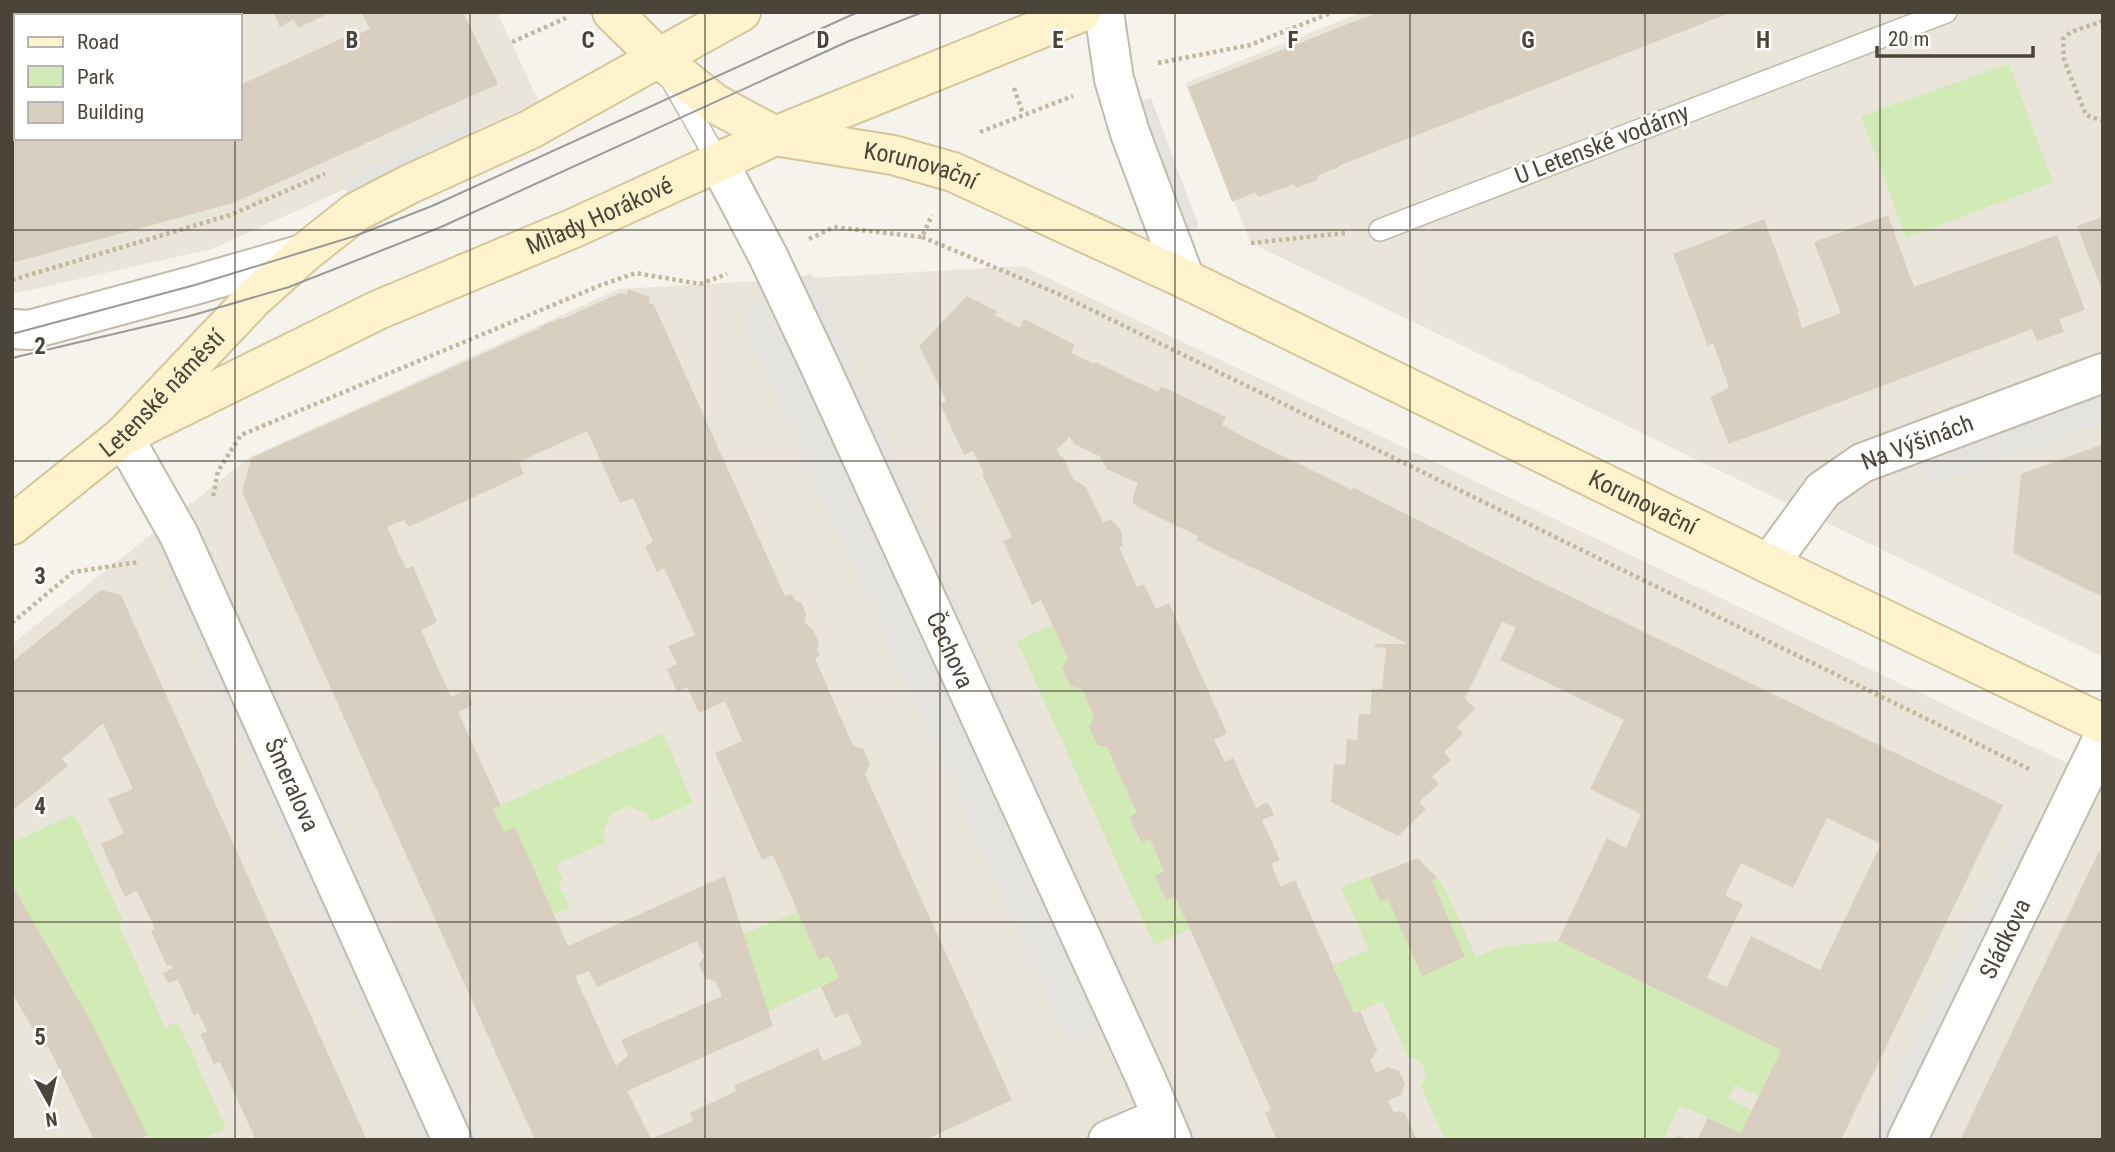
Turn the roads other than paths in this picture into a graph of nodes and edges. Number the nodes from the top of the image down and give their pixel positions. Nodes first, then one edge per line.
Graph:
1 (612, 12) edge
2 (654, 12) edge
3 (741, 12) edge
4 (1082, 12) edge
5 (1104, 12) edge
6 (1946, 12) edge
7 (660, 59) junction
8 (775, 136) junction
9 (719, 163) junction
10 (1380, 230) road end
11 (303, 254) junction
12 (1185, 279) junction
13 (12, 329) edge
14 (2103, 373) edge
15 (123, 436) junction
16 (12, 525) edge
17 (1769, 564) junction
18 (2103, 724) edge
19 (2103, 738) edge
20 (1167, 1128) edge
21 (452, 1140) edge
22 (1108, 1140) edge
23 (1908, 1140) edge

1 - 7 main road, Korunovační
2 - 7 main road
3 - 7 main road
4 - 8 main road, Milady Horákové
5 - 12 street
6 - 10 lane, U Letenské vodárny
7 - 8 main road, Korunovační
7 - 9 lane
7 - 11 main road
8 - 9 main road, Milady Horákové
8 - 12 main road, Korunovační
9 - 15 main road, Milady Horákové
9 - 20 street, Čechova
11 - 13 street
11 - 15 main road, Letenské náměstí
12 - 17 main road, Korunovační
14 - 17 street, Na Výšinách
15 - 16 main road, Letenské náměstí
15 - 21 street, Šmeralova
17 - 18 main road, Korunovační
19 - 23 street, Sládkova
20 - 22 street

